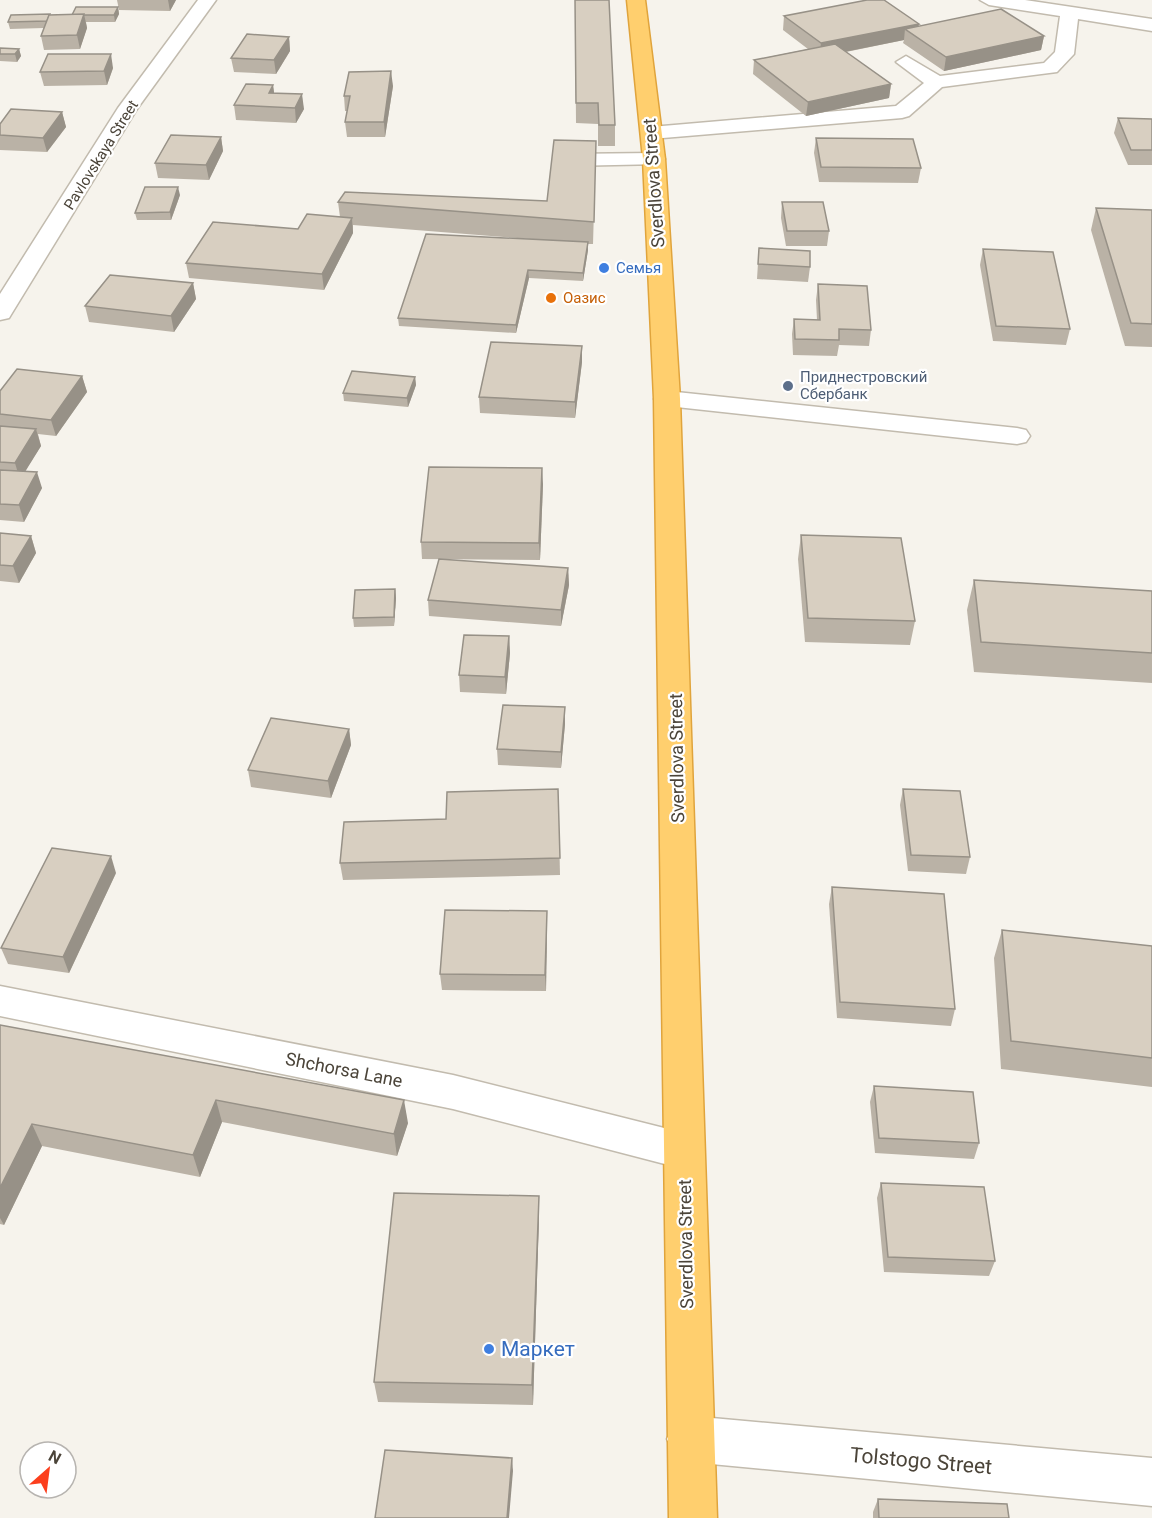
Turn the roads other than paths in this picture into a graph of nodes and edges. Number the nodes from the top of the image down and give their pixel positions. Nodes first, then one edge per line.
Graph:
1 (207, 0) edge
2 (636, 0) edge
3 (989, 0) edge
4 (1071, 13) junction
5 (1152, 25) edge
6 (906, 62) dead end
7 (936, 82) junction
8 (652, 146) junction
9 (567, 160) edge
10 (0, 313) edge
11 (668, 399) junction
12 (1017, 436) dead end
13 (0, 1001) edge
14 (684, 1151) junction
15 (690, 1439) junction
16 (1152, 1482) edge
17 (693, 1518) edge

1 - 10 street, Pavlovskaya Street
2 - 8 highway, Sverdlova Street
3 - 4 street
4 - 5 street
4 - 7 street
6 - 7 street
7 - 8 street
8 - 9 street
8 - 11 highway, Sverdlova Street
11 - 12 street
11 - 14 highway, Sverdlova Street
13 - 14 street, Shchorsa Lane
14 - 15 highway, Sverdlova Street
15 - 16 street, Tolstogo Street
15 - 17 highway, Sverdlova Street

